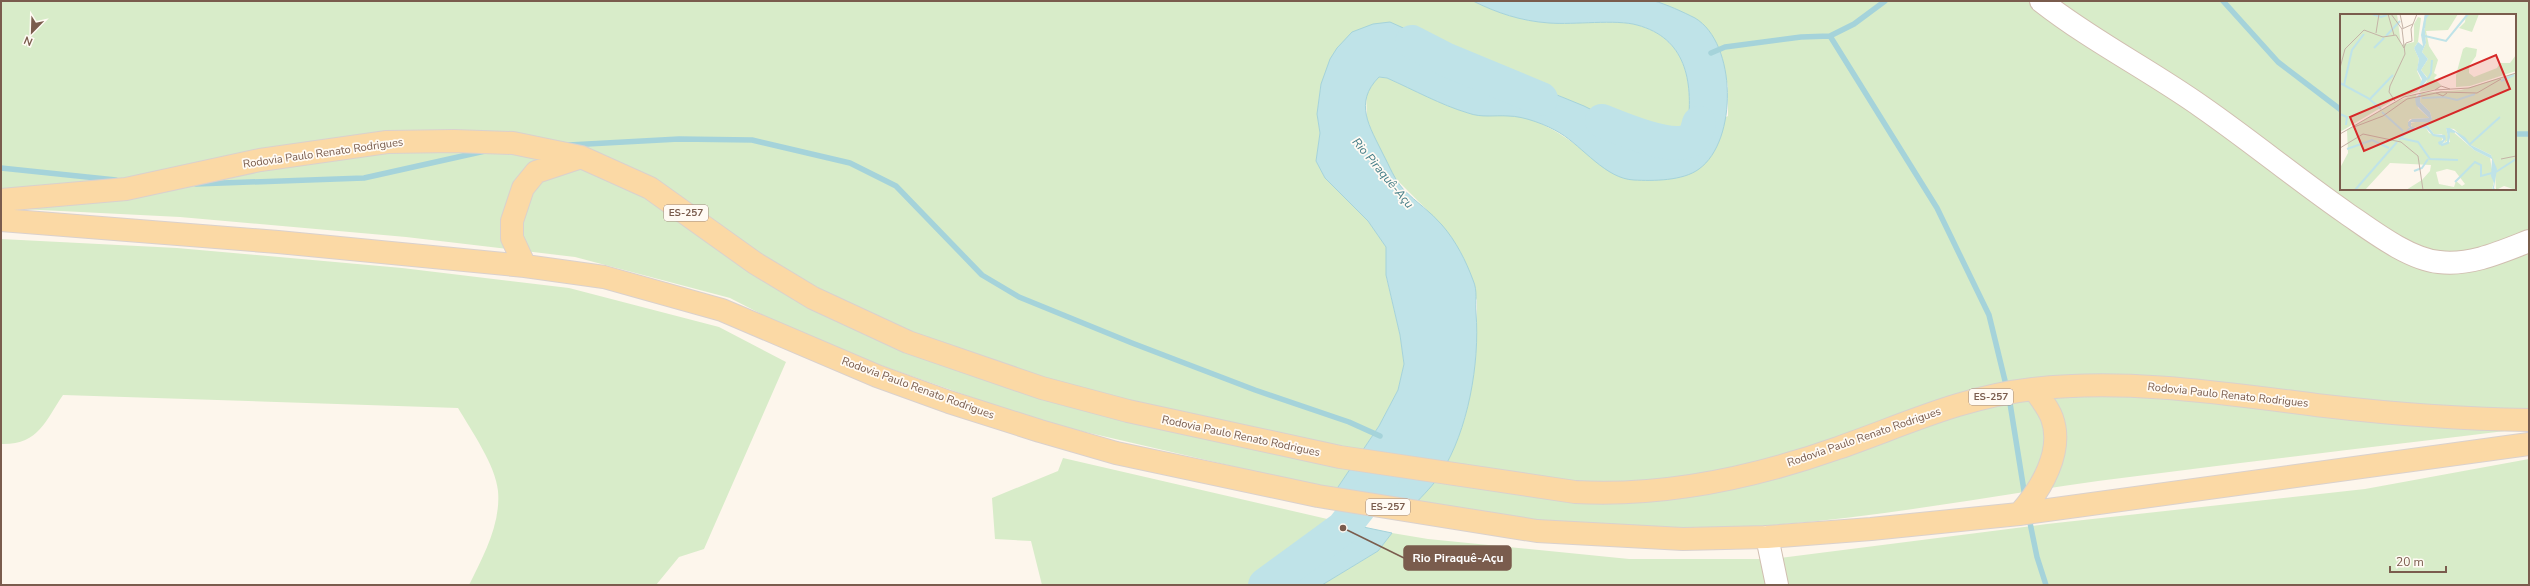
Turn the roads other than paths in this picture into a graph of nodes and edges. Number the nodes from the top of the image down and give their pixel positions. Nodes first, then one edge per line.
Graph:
1 (2041, 1) edge
2 (581, 157) junction
3 (1, 200) edge
4 (1, 220) edge
5 (2529, 241) edge
6 (525, 266) junction
7 (2034, 389) junction
8 (2529, 420) edge
9 (2529, 444) edge
10 (2019, 514) junction
11 (1767, 538) junction
12 (1777, 585) edge

1 - 5 street
2 - 3 main road, Rodovia Paulo Renato Rodrigues / ES-257
2 - 6 main road
2 - 7 main road, Rodovia Paulo Renato Rodrigues / ES-257
4 - 6 main road, Rodovia Paulo Renato Rodrigues / ES-257
6 - 11 main road, Rodovia Paulo Renato Rodrigues / ES-257
7 - 8 main road, Rodovia Paulo Renato Rodrigues / ES-257
7 - 10 main road
9 - 10 main road, Rodovia Paulo Renato Rodrigues / ES-257
10 - 11 main road, Rodovia Paulo Renato Rodrigues / ES-257
11 - 12 street

